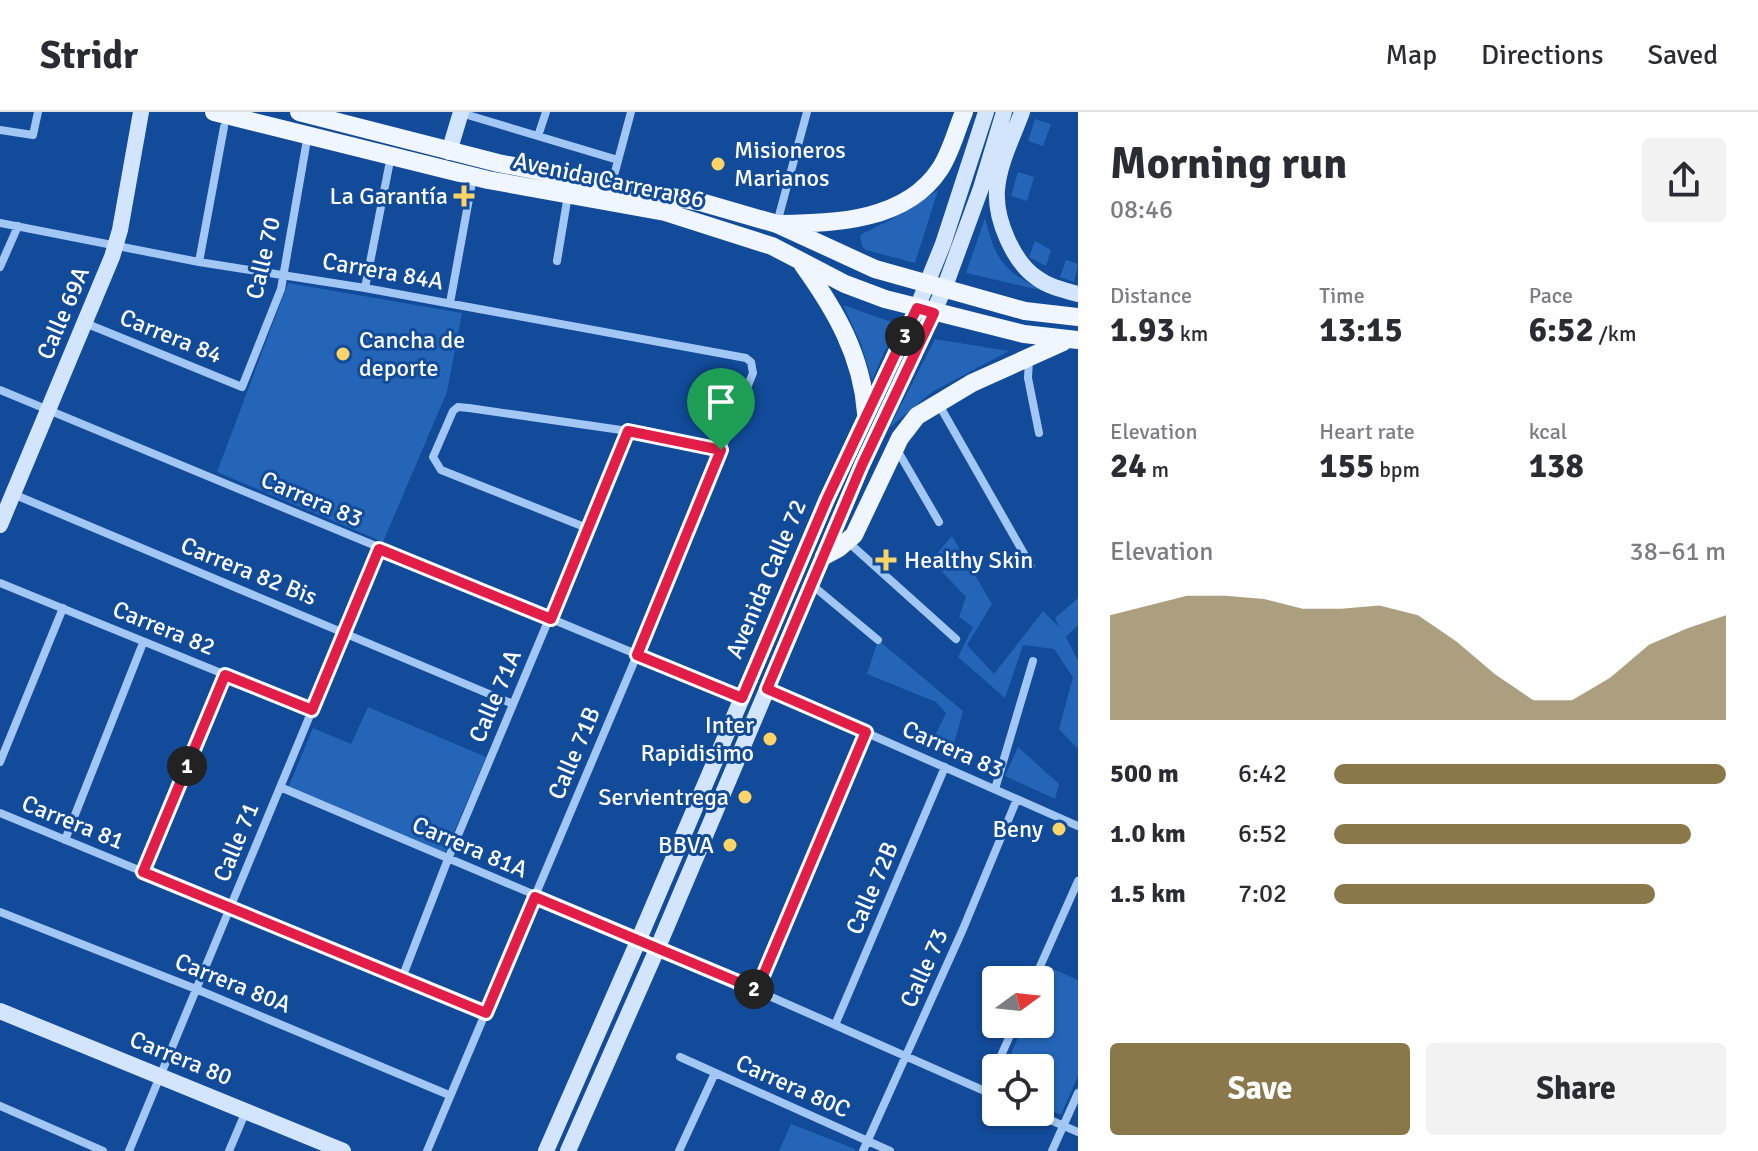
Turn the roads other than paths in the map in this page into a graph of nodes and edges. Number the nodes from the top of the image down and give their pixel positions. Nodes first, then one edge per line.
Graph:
1 (38, 112) edge
2 (141, 112) edge
3 (299, 112) edge
4 (459, 112) edge
5 (546, 112) edge
6 (631, 112) edge
7 (807, 112) edge
8 (964, 112) edge
9 (986, 112) edge
10 (1004, 112) edge
11 (1022, 112) edge
12 (219, 120) edge
13 (0, 130) edge
14 (308, 134) junction
15 (538, 136) junction
16 (449, 152) junction
17 (618, 160) junction
18 (389, 166) dead end
19 (473, 176) junction
20 (612, 184) junction
21 (568, 195) junction
22 (0, 223) edge
23 (777, 224) junction
24 (18, 226) junction
25 (116, 245) junction
26 (799, 259) junction
27 (557, 261) dead end
28 (199, 262) junction
29 (0, 267) edge
30 (284, 274) junction
31 (936, 287) junction
32 (365, 288) junction
33 (1078, 294) edge
34 (450, 303) junction
35 (926, 310) junction
36 (1078, 317) edge
37 (85, 323) junction
38 (1073, 340) edge
39 (1022, 360) junction
40 (754, 368) joint
41 (1028, 378) junction
42 (242, 387) joint
43 (0, 390) edge
44 (938, 403) junction
45 (48, 411) junction
46 (866, 413) junction
47 (628, 431) junction
48 (1039, 433) dead end
49 (895, 447) junction
50 (721, 450) junction
51 (13, 494) junction
52 (939, 522) dead end
53 (0, 525) edge
54 (587, 528) junction
55 (848, 542) junction
56 (379, 549) junction
57 (824, 556) junction
58 (1031, 566) dead end
59 (0, 583) edge
60 (812, 584) junction
61 (63, 608) junction
62 (551, 619) junction
63 (345, 631) junction
64 (956, 639) dead end
65 (878, 640) dead end
66 (143, 643) junction
67 (637, 655) junction
68 (1033, 661) dead end
69 (225, 675) junction
70 (767, 689) junction
71 (742, 698) junction
72 (513, 704) junction
73 (312, 710) junction
74 (866, 732) junction
75 (0, 762) edge
76 (945, 767) junction
77 (280, 787) junction
78 (995, 789) junction
79 (1017, 799) junction
80 (0, 813) edge
81 (1078, 826) edge
82 (65, 840) junction
83 (448, 859) junction
84 (143, 872) junction
85 (1078, 881) edge
86 (535, 897) junction
87 (230, 908) junction
88 (0, 912) edge
89 (639, 939) junction
90 (658, 947) junction
91 (1040, 966) edge
92 (402, 978) junction
93 (196, 989) junction
94 (757, 990) junction
95 (0, 1011) edge
96 (486, 1013) junction
97 (835, 1025) junction
98 (906, 1056) junction
99 (680, 1057) dead end
100 (715, 1073) junction
101 (161, 1075) junction
102 (982, 1091) edge
103 (1078, 1093) edge
104 (449, 1095) junction
105 (0, 1106) edge
106 (246, 1111) junction
107 (1054, 1122) edge
108 (1063, 1126) junction
109 (1078, 1132) edge
110 (868, 1141) junction
111 (336, 1150) edge
112 (103, 1151) edge
113 (129, 1151) edge
114 (229, 1151) edge
115 (427, 1151) edge
116 (546, 1151) edge
117 (568, 1151) edge
118 (679, 1151) edge
119 (863, 1151) edge
120 (890, 1151) edge
121 (1052, 1151) edge

1 - 13 street
2 - 25 main road, Calle 69A
3 - 16 main road, Avenida Carrera 86
4 - 15 street
4 - 16 main road
5 - 15 street
6 - 17 street
7 - 23 street
8 - 23 main road
9 - 31 main road, Avenida Calle 72
10 - 31 main road, Avenida Calle 72
11 - 33 main road
12 - 14 main road, Avenida Carrera 86
12 - 28 street
14 - 19 main road, Avenida Carrera 86
14 - 30 street, Calle 70
15 - 17 street
16 - 20 main road, Avenida Carrera 86
17 - 20 street
18 - 32 street
19 - 21 main road, Avenida Carrera 86
19 - 34 street
20 - 23 main road, Avenida Carrera 86
21 - 26 main road, Avenida Carrera 86
21 - 27 street
22 - 24 street, Carrera 84A
23 - 31 main road, Avenida Carrera 86
24 - 25 street, Carrera 84A
24 - 29 street
25 - 28 street, Carrera 84A
25 - 37 main road, Calle 69A
26 - 35 main road, Avenida Carrera 86
26 - 46 main road
28 - 30 street, Carrera 84A
30 - 32 street, Carrera 84A
30 - 42 street, Calle 70
31 - 35 main road, Avenida Calle 72
31 - 36 main road, Avenida Carrera 86
32 - 34 street, Carrera 84A
34 - 40 street, Carrera 84A
35 - 38 main road, Avenida Carrera 86
35 - 46 main road, Avenida Calle 72
35 - 57 main road, Avenida Calle 72
37 - 42 street, Carrera 84
37 - 45 main road, Calle 69A
38 - 39 main road
39 - 41 street
39 - 41 street
39 - 44 main road
40 - 50 street, Calle 71B
41 - 48 street
43 - 45 street, Carrera 83
44 - 49 main road
44 - 58 street
45 - 51 main road, Calle 69A
45 - 56 street, Carrera 83
46 - 71 main road, Avenida Calle 72
47 - 50 street
47 - 54 street, Calle 71A
47 - 54 street
49 - 52 street
49 - 55 main road
50 - 67 street, Calle 71B
51 - 53 main road, Calle 69A
51 - 63 street, Carrera 82 Bis
54 - 62 street, Calle 71A
55 - 57 main road
55 - 64 street
56 - 62 street, Carrera 83
56 - 63 street, Calle 71
57 - 60 main road, Avenida Calle 72
59 - 61 street, Carrera 82
60 - 65 street
60 - 70 main road, Avenida Calle 72
61 - 66 street, Carrera 82
61 - 75 street
62 - 67 street, Carrera 83
62 - 72 street, Calle 71A
63 - 72 street, Carrera 82 Bis
63 - 73 street, Calle 71
66 - 69 street, Carrera 82
66 - 82 street
67 - 71 street, Carrera 83
67 - 86 street, Calle 71B
68 - 78 street
69 - 73 street, Carrera 82
69 - 84 street
70 - 74 street, Carrera 83
70 - 90 main road, Avenida Calle 72
71 - 89 main road, Avenida Calle 72
72 - 83 street, Calle 71A
73 - 77 street, Calle 71
74 - 76 street, Carrera 83
74 - 94 street
76 - 78 street, Carrera 83
76 - 97 street, Calle 72B
77 - 83 street, Carrera 81A
77 - 87 street, Calle 71
78 - 79 street, Carrera 83
79 - 81 street, Carrera 83
79 - 98 street, Calle 73
80 - 82 street, Carrera 81
82 - 84 street, Carrera 81
83 - 86 street, Carrera 81A
83 - 92 street, Calle 71A
84 - 87 street, Carrera 81
85 - 91 street
86 - 89 street, Carrera 81A
86 - 96 street, Calle 71B
87 - 92 street, Carrera 81
87 - 93 street, Calle 71
88 - 93 street, Carrera 80A
89 - 90 street, Carrera 81A
89 - 116 main road, Avenida Calle 72
90 - 94 street, Carrera 81A
90 - 117 main road, Avenida Calle 72
92 - 96 street, Carrera 81
93 - 101 street, Calle 71
93 - 104 street, Carrera 80A
94 - 97 street, Carrera 81A
95 - 101 main road, Carrera 80
96 - 104 street, Calle 71B
97 - 98 street, Carrera 81A
98 - 102 street, Carrera 81A
98 - 110 street, Calle 73
99 - 100 street, Carrera 80C
100 - 110 street, Carrera 80C
100 - 118 street
101 - 106 main road, Carrera 80
101 - 113 street, Calle 71
103 - 108 street
104 - 115 street, Calle 71B
105 - 112 street
106 - 111 main road, Carrera 80
106 - 114 street
107 - 108 street
108 - 109 street
108 - 121 street
110 - 119 street, Calle 73
110 - 120 street, Carrera 80C

